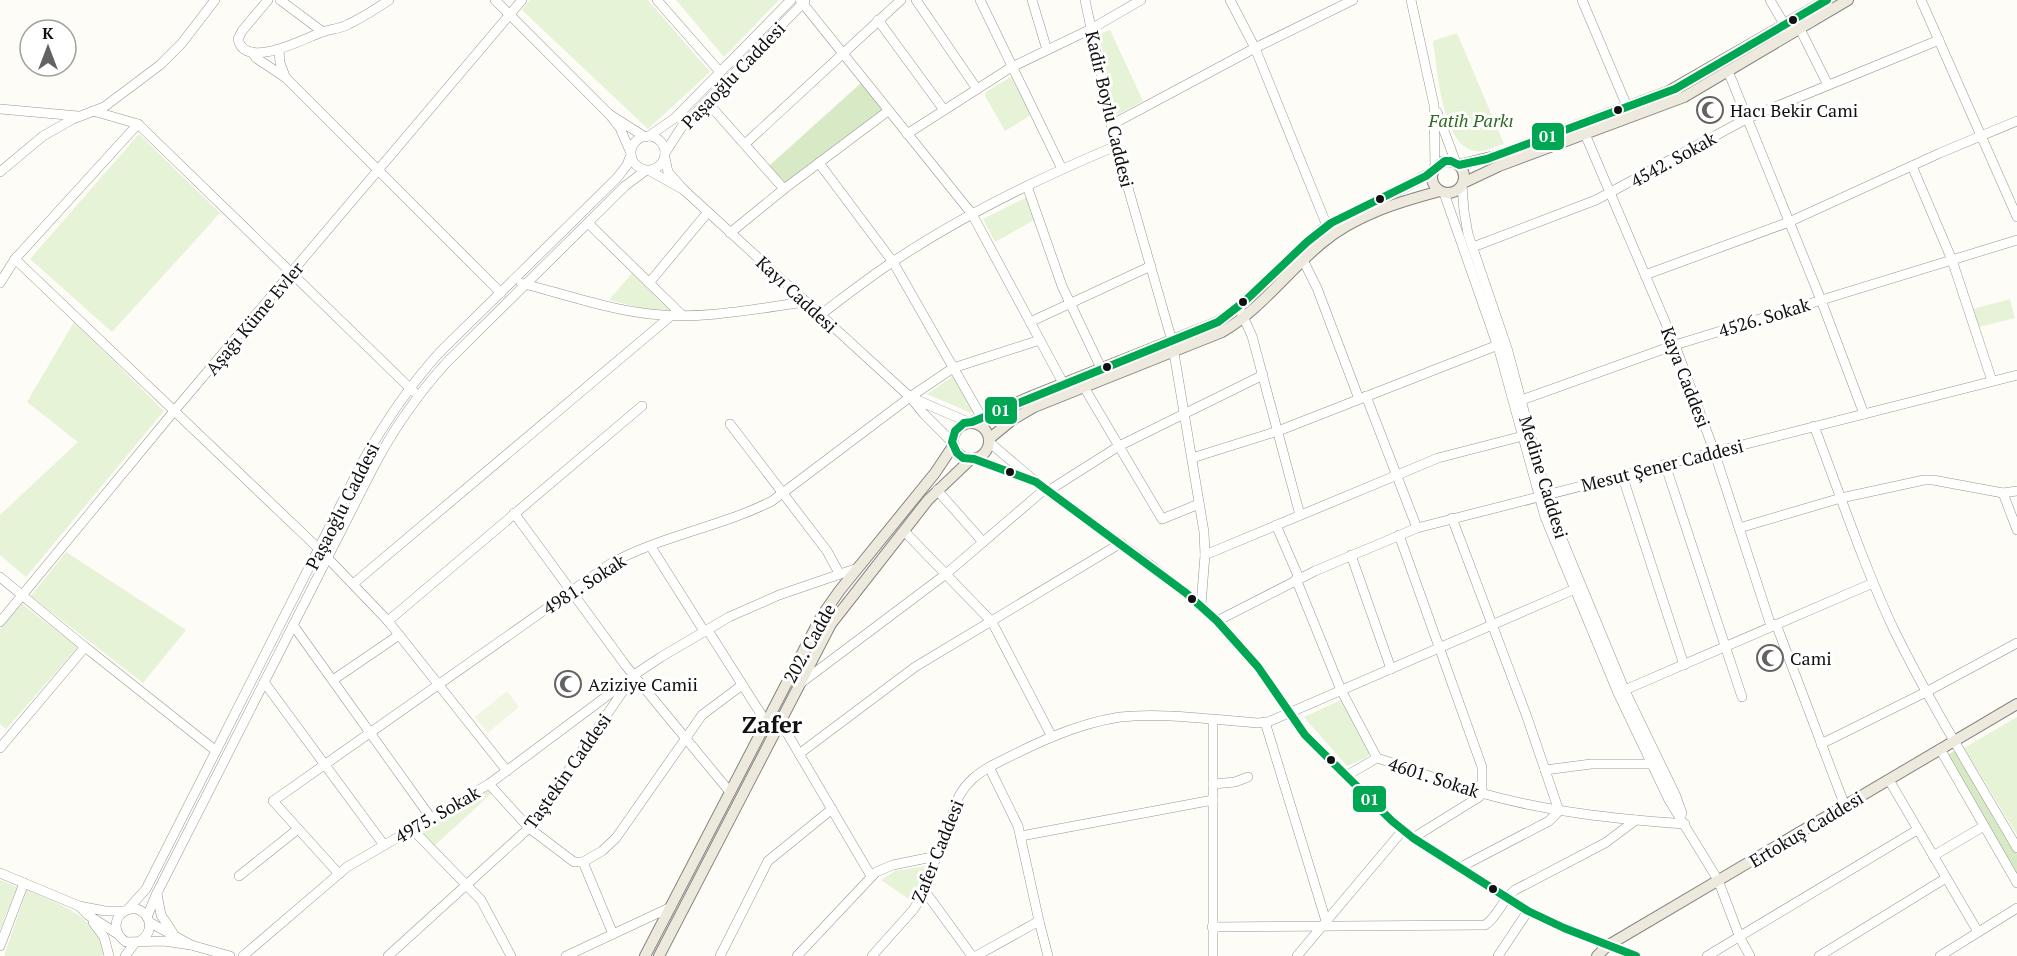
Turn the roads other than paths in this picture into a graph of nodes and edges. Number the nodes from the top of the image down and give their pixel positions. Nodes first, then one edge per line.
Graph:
1 (215, 0) edge
2 (268, 0) edge
3 (280, 0) edge
4 (389, 0) edge
5 (495, 0) edge
6 (522, 0) edge
7 (657, 0) edge
8 (791, 0) edge
9 (901, 0) edge
10 (916, 0) edge
11 (980, 0) edge
12 (1032, 0) edge
13 (1085, 0) edge
14 (1141, 0) edge
15 (1230, 0) edge
16 (1353, 0) edge
17 (1411, 0) edge
18 (1582, 0) edge
19 (1770, 0) edge
20 (1827, 0) edge
21 (1848, 0) edge
22 (1921, 0) edge
23 (803, 1) edge
24 (509, 15) junction
25 (878, 20) junction
26 (1091, 29) junction
27 (1791, 29) junction
28 (322, 32) junction
29 (1939, 40) junction
30 (1255, 48) junction
31 (279, 50) junction
32 (1047, 50) junction
33 (252, 52) junction
34 (842, 54) junction
35 (1012, 67) junction
36 (1728, 71) junction
37 (720, 72) junction
38 (286, 78) junction
39 (1828, 85) junction
40 (977, 89) junction
41 (707, 102) junction
42 (1434, 105) junction
43 (0, 109) edge
44 (944, 110) junction
45 (93, 111) junction
46 (888, 111) junction
47 (1630, 112) junction
48 (609, 114) junction
49 (78, 116) junction
50 (1748, 118) junction
51 (2017, 121) edge
52 (138, 124) junction
53 (1111, 125) junction
54 (907, 134) junction
55 (1585, 134) junction
56 (647, 136) junction
57 (1981, 136) junction
58 (744, 144) junction
59 (1116, 146) junction
60 (630, 154) junction
61 (665, 156) junction
62 (819, 163) junction
63 (1458, 164) junction
64 (1912, 166) junction
65 (1062, 169) junction
66 (379, 170) junction
67 (1434, 170) junction
68 (647, 171) junction
69 (0, 172) edge
70 (1462, 184) junction
71 (1027, 186) junction
72 (784, 189) junction
73 (684, 190) junction
74 (1442, 192) junction
75 (1610, 193) junction
76 (708, 212) junction
77 (972, 214) junction
78 (2017, 217) edge
79 (1789, 222) junction
80 (588, 223) junction
81 (1327, 226) junction
82 (730, 233) junction
83 (2017, 240) edge
84 (1473, 247) junction
85 (1301, 255) junction
86 (15, 260) junction
87 (1952, 260) junction
88 (893, 262) junction
89 (1151, 266) junction
90 (291, 273) junction
91 (1646, 275) junction
92 (513, 281) junction
93 (0, 283) edge
94 (649, 283) junction
95 (526, 284) junction
96 (501, 292) junction
97 (1821, 300) junction
98 (806, 302) junction
99 (1069, 302) junction
100 (1241, 312) junction
101 (677, 314) junction
102 (820, 315) junction
103 (1030, 322) junction
104 (1040, 340) junction
105 (1498, 345) junction
106 (1675, 345) junction
107 (1173, 346) junction
108 (953, 368) junction
109 (1101, 368) junction
110 (1263, 375) junction
111 (2017, 375) edge
112 (1992, 381) junction
113 (1081, 382) junction
114 (1063, 383) junction
115 (410, 388) junction
116 (418, 395) junction
117 (910, 397) junction
118 (1362, 398) junction
119 (1517, 401) junction
120 (642, 406) dead end
121 (175, 410) junction
122 (1184, 414) junction
123 (1864, 414) junction
124 (974, 421) junction
125 (730, 424) dead end
126 (1814, 426) junction
127 (1278, 431) junction
128 (1523, 436) junction
129 (989, 441) junction
130 (952, 444) junction
131 (1119, 446) junction
132 (1714, 452) junction
133 (1192, 458) junction
134 (972, 459) junction
135 (1665, 464) junction
136 (1396, 475) junction
137 (1622, 475) junction
138 (1036, 482) junction
139 (937, 490) junction
140 (1047, 490) junction
141 (2017, 491) edge
142 (784, 493) junction
143 (2003, 493) junction
144 (1542, 495) junction
145 (1841, 498) junction
146 (1200, 504) junction
147 (514, 513) junction
148 (1300, 515) junction
149 (1452, 518) junction
150 (1276, 525) junction
151 (1417, 528) junction
152 (1739, 528) junction
153 (2017, 530) edge
154 (904, 531) junction
155 (1399, 535) junction
156 (983, 542) junction
157 (1121, 543) junction
158 (651, 547) junction
159 (320, 549) junction
160 (1204, 555) junction
161 (1351, 555) junction
162 (328, 558) junction
163 (858, 568) junction
164 (839, 573) junction
165 (946, 574) junction
166 (0, 577) edge
167 (1297, 579) junction
168 (1873, 582) junction
169 (353, 584) junction
170 (1575, 589) junction
171 (570, 591) junction
172 (23, 596) junction
173 (1201, 605) junction
174 (388, 621) junction
175 (1216, 621) junction
176 (0, 622) edge
177 (992, 622) junction
178 (293, 625) junction
179 (1492, 625) junction
180 (1774, 625) junction
181 (706, 630) junction
182 (399, 635) junction
183 (2017, 644) edge
184 (1726, 646) junction
185 (85, 647) junction
186 (1440, 648) junction
187 (1684, 664) junction
188 (1391, 669) junction
189 (634, 675) junction
190 (333, 680) junction
191 (264, 682) junction
192 (438, 684) junction
193 (742, 685) junction
194 (799, 685) junction
195 (1341, 690) junction
196 (1928, 691) junction
197 (1621, 692) junction
198 (1742, 697) dead end
199 (2017, 704) edge
200 (1289, 713) junction
201 (768, 720) junction
202 (1213, 720) junction
203 (1265, 722) junction
204 (779, 724) junction
205 (0, 732) edge
206 (370, 732) junction
207 (1052, 737) junction
208 (686, 738) junction
209 (8, 739) junction
210 (1954, 741) junction
211 (1821, 744) junction
212 (0, 748) edge
213 (1940, 749) junction
214 (216, 751) junction
215 (799, 754) junction
216 (1377, 758) junction
217 (1652, 764) junction
218 (325, 765) junction
219 (989, 767) junction
220 (1545, 770) junction
221 (507, 771) junction
222 (1346, 776) junction
223 (1248, 777) dead end
224 (1889, 780) junction
225 (489, 784) junction
226 (1213, 784) junction
227 (730, 792) junction
228 (1482, 793) junction
229 (1213, 800) junction
230 (1845, 806) junction
231 (832, 809) junction
232 (1559, 811) junction
233 (431, 818) junction
234 (1636, 820) junction
235 (1685, 824) junction
236 (1984, 826) junction
237 (529, 828) junction
238 (298, 829) junction
239 (412, 829) junction
240 (1403, 830) junction
241 (1917, 830) junction
242 (1021, 836) junction
243 (1413, 838) junction
244 (384, 845) junction
245 (2017, 848) edge
246 (937, 856) junction
247 (1933, 856) junction
248 (583, 862) junction
249 (1459, 868) junction
250 (0, 873) edge
251 (339, 874) junction
252 (239, 876) dead end
253 (871, 876) junction
254 (1946, 878) junction
255 (1718, 880) junction
256 (24, 883) junction
257 (2017, 883) edge
258 (466, 885) junction
259 (924, 890) junction
260 (158, 892) junction
261 (1506, 898) junction
262 (78, 906) junction
263 (671, 907) junction
264 (2017, 908) edge
265 (126, 910) junction
266 (1528, 911) junction
267 (88, 915) junction
268 (148, 920) junction
269 (1039, 921) junction
270 (1324, 924) junction
271 (1212, 927) junction
272 (1978, 932) junction
273 (117, 934) junction
274 (613, 934) junction
275 (174, 935) junction
276 (1740, 938) junction
277 (137, 942) junction
278 (191, 945) junction
279 (0, 946) edge
280 (1607, 946) junction
281 (109, 956) edge
282 (125, 956) edge
283 (230, 956) edge
284 (243, 956) edge
285 (388, 956) edge
286 (511, 956) edge
287 (566, 956) edge
288 (645, 956) edge
289 (659, 956) edge
290 (720, 956) edge
291 (797, 956) edge
292 (872, 956) edge
293 (974, 956) edge
294 (1048, 956) edge
295 (1213, 956) edge
296 (1298, 956) edge
297 (1498, 956) edge
298 (1597, 956) edge
299 (1635, 956) edge
300 (1707, 956) edge
301 (1750, 956) edge
302 (1819, 956) edge
303 (1940, 956) edge

1 - 45 street
2 - 33 street
3 - 28 street
4 - 28 street
5 - 24 street
6 - 24 street, Aşağı Küme Evler
7 - 37 street
8 - 37 street, Paşaoğlu Caddesi
9 - 25 street
10 - 40 street
11 - 35 street
12 - 32 street
13 - 26 street, Kadir Boylu Caddesi
14 - 26 street
15 - 30 street
16 - 30 street
17 - 42 street
18 - 47 street
19 - 27 street
20 - 27 main road
21 - 27 main road
22 - 29 street
23 - 34 street
23 - 41 street, Paşaoğlu Caddesi
24 - 48 street
24 - 66 street, Aşağı Küme Evler
25 - 34 street
25 - 44 street
26 - 32 street
26 - 53 street, Kadir Boylu Caddesi
27 - 36 main road
27 - 39 street
27 - 47 main road
28 - 31 street
29 - 39 street, 4542. Sokak
29 - 57 street
30 - 53 street
30 - 81 street
31 - 33 street
31 - 38 street
32 - 35 street
33 - 38 street
34 - 46 street
34 - 58 street
35 - 40 street
35 - 65 street
36 - 47 main road
36 - 50 street
37 - 56 street, Paşaoğlu Caddesi
38 - 66 street
39 - 50 street, 4542. Sokak
40 - 44 street
41 - 58 street
41 - 61 street, Paşaoğlu Caddesi
42 - 63 street
42 - 67 street
43 - 49 street
44 - 54 street
45 - 49 street
45 - 52 street
46 - 54 street
46 - 62 street
47 - 55 main road
47 - 63 main road
48 - 56 street
48 - 60 street
49 - 69 street
50 - 75 street, 4542. Sokak
50 - 79 street
51 - 57 street
52 - 86 street
52 - 90 street
53 - 59 street, Kadir Boylu Caddesi
54 - 77 street
55 - 70 main road
55 - 75 street, Kaya Caddesi
56 - 60 street
56 - 61 street
57 - 64 street
57 - 78 street
58 - 72 street
59 - 65 street
59 - 89 street, Kadir Boylu Caddesi
60 - 68 street
60 - 92 street, Paşaoğlu Caddesi
61 - 68 street
61 - 73 street, Kayı Caddesi
62 - 72 street
62 - 88 street
63 - 67 main road
63 - 70 main road
64 - 79 street
64 - 87 street
65 - 71 street
66 - 90 street, Aşağı Küme Evler
66 - 96 street
67 - 74 main road
67 - 81 main road
68 - 73 street, Kayı Caddesi
68 - 80 street, Paşaoğlu Caddesi
70 - 74 main road
70 - 84 street, Medine Caddesi
71 - 77 street
71 - 99 street
72 - 82 street
73 - 76 street, Kayı Caddesi
74 - 85 main road
74 - 105 street, Medine Caddesi
75 - 84 street, 4542. Sokak
75 - 91 street, Kaya Caddesi
76 - 82 street, Kayı Caddesi
76 - 94 street
77 - 88 street
77 - 103 street
79 - 91 street
79 - 97 street
80 - 94 street
80 - 95 street, Paşaoğlu Caddesi
81 - 85 main road
82 - 98 street, Kayı Caddesi
83 - 87 street, 4526. Sokak
84 - 119 street, Medine Caddesi
85 - 100 main road
85 - 118 street
86 - 93 street
86 - 121 street
87 - 97 street, 4526. Sokak
87 - 112 street
88 - 102 street
88 - 108 street
89 - 99 street
89 - 107 street, Kadir Boylu Caddesi
90 - 115 street
90 - 121 street, Aşağı Küme Evler
91 - 106 street, Kaya Caddesi
92 - 95 street
92 - 96 street, Paşaoğlu Caddesi
94 - 101 street
95 - 101 street
95 - 116 street, Paşaoğlu Caddesi
96 - 115 street, Paşaoğlu Caddesi
97 - 106 street, 4526. Sokak
97 - 123 street
98 - 101 street
98 - 102 street, Kayı Caddesi
99 - 103 street
99 - 109 street
100 - 107 main road
100 - 110 street
101 - 169 street
102 - 117 street, Kayı Caddesi
103 - 104 street
104 - 108 street, 4981. Sokak
104 - 114 street
105 - 118 street
105 - 119 street, Medine Caddesi
106 - 119 street, 4526. Sokak
106 - 132 street, Kaya Caddesi
107 - 109 main road
107 - 113 main road
107 - 122 street, Kadir Boylu Caddesi
108 - 117 street, 4981. Sokak
108 - 124 street
109 - 113 main road
110 - 122 street
110 - 127 street
111 - 112 street, Mesut Şener Caddesi
112 - 123 street, Mesut Şener Caddesi
113 - 114 main road
113 - 129 main road
113 - 131 street
114 - 124 main road
115 - 116 street
115 - 159 street, Paşaoğlu Caddesi
116 - 162 street, Paşaoğlu Caddesi
117 - 124 street, Kayı Caddesi
117 - 130 street, Kayı Caddesi
117 - 142 street, 4981. Sokak
118 - 127 street
118 - 136 street
119 - 128 street, Medine Caddesi
119 - 144 street, Medine Caddesi
120 - 147 street
121 - 159 street
121 - 172 street, Aşağı Küme Evler
122 - 131 street
122 - 133 street, Kadir Boylu Caddesi
123 - 126 street, Mesut Şener Caddesi
124 - 129 main road
124 - 130 main road
125 - 142 street
126 - 132 street, Mesut Şener Caddesi
126 - 145 street
127 - 133 street
127 - 148 street
128 - 136 street
128 - 144 street, Medine Caddesi
129 - 134 main road
129 - 138 street
130 - 134 main road
130 - 163 main road, 202. Cadde
131 - 140 street
131 - 146 street
132 - 135 street, Mesut Şener Caddesi
132 - 152 street, Kaya Caddesi
133 - 146 street, Kadir Boylu Caddesi
134 - 138 street
134 - 139 main road, 202. Cadde
135 - 137 street, Mesut Şener Caddesi
135 - 184 street
136 - 148 street
136 - 151 street
137 - 144 street, Mesut Şener Caddesi
137 - 187 street
138 - 140 street
139 - 154 main road, 202. Cadde
139 - 156 street
140 - 156 street
140 - 157 street
141 - 143 street
142 - 158 street, 4981. Sokak
142 - 164 street
143 - 145 street
143 - 153 street
144 - 149 street, Mesut Şener Caddesi
144 - 170 street, Medine Caddesi
144 - 197 street, Medine Caddesi
145 - 152 street
145 - 168 street
146 - 160 street, Kadir Boylu Caddesi
147 - 171 street
147 - 174 street
148 - 150 street
149 - 151 street, Mesut Şener Caddesi
149 - 179 street
150 - 160 street
150 - 167 street, 4601. Sokak
151 - 155 street, Mesut Şener Caddesi
152 - 180 street, Kaya Caddesi
154 - 165 street
154 - 194 main road, 202. Cadde
155 - 161 street, Mesut Şener Caddesi
155 - 186 street
156 - 165 street
157 - 173 street
157 - 177 street
158 - 171 street, 4981. Sokak
158 - 181 street
159 - 162 street
159 - 214 street, Paşaoğlu Caddesi
160 - 173 street, Kadir Boylu Caddesi
161 - 167 street, Mesut Şener Caddesi
161 - 188 street
162 - 169 street
162 - 178 street, Paşaoğlu Caddesi
163 - 164 street, Taştekin Caddesi
163 - 201 main road, 202. Cadde
164 - 181 street, Taştekin Caddesi
165 - 177 street
165 - 194 street
166 - 172 street
167 - 175 street, Mesut Şener Caddesi
167 - 195 street, 4601. Sokak
168 - 180 street
168 - 196 street
169 - 174 street
170 - 179 street, Zafer Caddesi
170 - 197 street, Medine Caddesi
171 - 189 street
171 - 192 street, 4981. Sokak
172 - 176 street, Aşağı Küme Evler
172 - 185 street
173 - 175 street
174 - 182 street
175 - 200 street
177 - 207 street
177 - 215 street
178 - 190 street
178 - 191 street, Paşaoğlu Caddesi
179 - 186 street, Zafer Caddesi
179 - 220 street
180 - 184 street
180 - 211 street, Kaya Caddesi
181 - 189 street, Taştekin Caddesi
181 - 193 street
182 - 190 street
182 - 192 street
183 - 196 street
184 - 187 street
184 - 198 street
185 - 209 street
185 - 214 street
186 - 188 street, Zafer Caddesi
186 - 228 street
187 - 197 street
188 - 195 street, Zafer Caddesi
189 - 208 street
189 - 221 street, 4975. Sokak
189 - 237 street, Taştekin Caddesi
190 - 206 street
191 - 218 street
191 - 260 street, Paşaoğlu Caddesi
192 - 206 street, 4981. Sokak
192 - 221 street
193 - 201 street
193 - 208 street
194 - 204 main road, 202. Cadde
195 - 200 street, Zafer Caddesi
195 - 216 street, 4601. Sokak
196 - 210 street
196 - 211 street
197 - 217 street, Medine Caddesi
197 - 235 street, Medine Caddesi
199 - 210 main road, Ertokuş Caddesi
200 - 203 street, Zafer Caddesi
200 - 222 street
201 - 204 street
201 - 227 main road, 202. Cadde
202 - 203 street, Zafer Caddesi
202 - 207 street, Zafer Caddesi
202 - 226 street
203 - 270 street
204 - 215 street
204 - 289 main road, 202. Cadde
205 - 209 street
206 - 218 street, 4981. Sokak
206 - 233 street
207 - 219 street, Zafer Caddesi
208 - 227 street
208 - 248 street
209 - 212 street
210 - 213 main road, Ertokuş Caddesi
210 - 245 street
211 - 230 street, Kaya Caddesi
213 - 224 main road, Ertokuş Caddesi
213 - 236 street
214 - 265 street, Paşaoğlu Caddesi
215 - 231 street
216 - 222 street
216 - 228 street, 4601. Sokak
217 - 220 street
217 - 235 street, Medine Caddesi
218 - 238 street, 4981. Sokak
218 - 244 street
219 - 242 street
219 - 246 street, Zafer Caddesi
220 - 232 street
221 - 225 street, 4975. Sokak
222 - 240 street
223 - 226 street
224 - 230 main road, Ertokuş Caddesi
224 - 241 street
225 - 233 street, 4975. Sokak
225 - 237 street
226 - 229 street
227 - 263 main road, 202. Cadde
228 - 232 street, 4601. Sokak
228 - 243 street
229 - 242 street
229 - 271 street
230 - 255 main road, Ertokuş Caddesi
231 - 253 street
231 - 290 street
232 - 234 street, 4601. Sokak
232 - 249 street
233 - 239 street, 4975. Sokak
234 - 235 street, 4601. Sokak
234 - 261 street
235 - 255 street, Medine Caddesi
236 - 247 street
236 - 257 street
237 - 248 street
237 - 258 street, Taştekin Caddesi
238 - 251 street
238 - 252 street
239 - 244 street, 4975. Sokak
239 - 258 street
240 - 243 street
240 - 270 street
241 - 247 street
241 - 276 street
242 - 269 street
243 - 249 street
244 - 251 street, 4975. Sokak
246 - 253 street
246 - 259 street, Zafer Caddesi
247 - 254 street
248 - 274 street
249 - 261 street
250 - 256 street
251 - 284 street, 4975. Sokak
253 - 291 street
254 - 272 street
254 - 302 street
255 - 276 street, Medine Caddesi
255 - 280 main road, Ertokuş Caddesi
256 - 262 street
256 - 279 street
258 - 285 street, Taştekin Caddesi
258 - 286 street
259 - 292 street, Zafer Caddesi
259 - 293 street
260 - 268 street, Paşaoğlu Caddesi
260 - 275 street
261 - 266 street
261 - 270 street
262 - 265 street
262 - 267 street
263 - 274 street
263 - 288 main road, 202. Cadde
264 - 272 street
265 - 268 street
265 - 273 street
266 - 280 street
266 - 297 street
267 - 273 street
267 - 281 street
268 - 275 street
268 - 277 street
269 - 293 street
269 - 294 street
270 - 271 street
270 - 296 street
271 - 295 street
272 - 303 street
273 - 277 street
273 - 281 street
274 - 287 street
275 - 278 street
276 - 300 street
276 - 301 street, Medine Caddesi
277 - 278 street
277 - 282 street
278 - 283 street
280 - 298 main road, Ertokuş Caddesi
280 - 299 street

